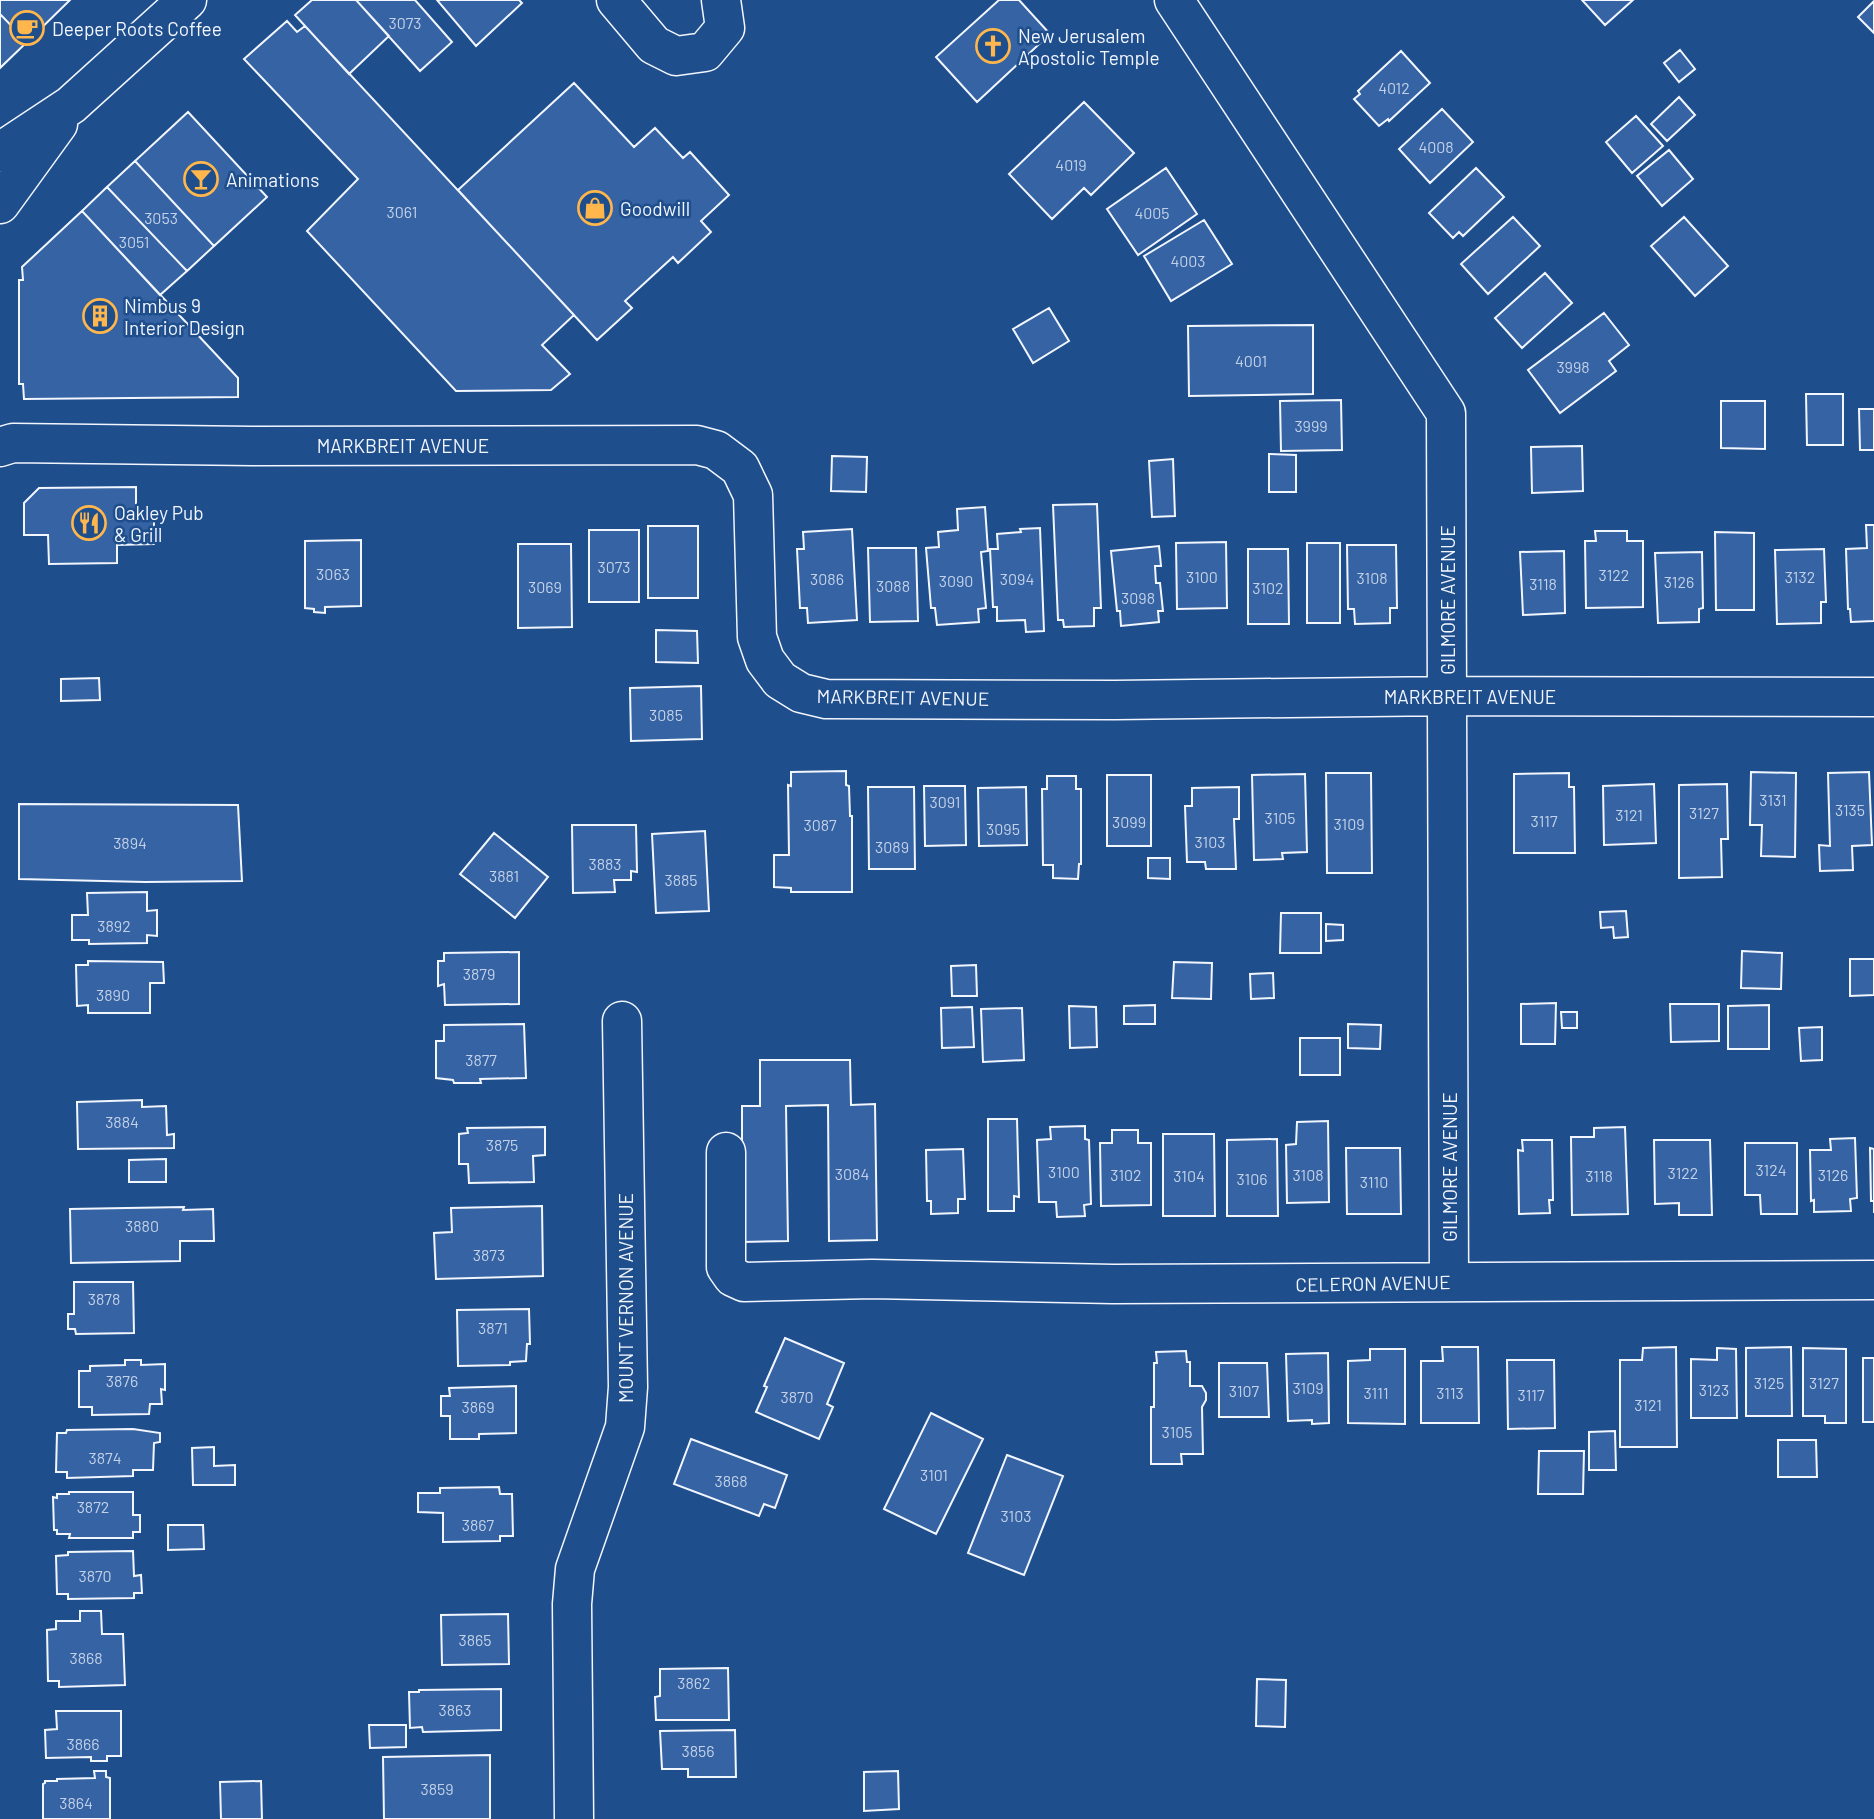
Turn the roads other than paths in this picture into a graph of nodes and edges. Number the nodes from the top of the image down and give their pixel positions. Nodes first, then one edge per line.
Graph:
1 (187, 0) edge
2 (616, 0) edge
3 (721, 0) edge
4 (1174, 0) edge
5 (71, 105) junction
6 (0, 152) edge
7 (0, 204) edge
8 (0, 447) edge
9 (1448, 696) junction
10 (1874, 697) edge
11 (622, 1021) dead end
12 (726, 1153) dead end
13 (1874, 1280) edge
14 (1449, 1282) junction
15 (574, 1819) edge

1 - 5 street
2 - 3 street
4 - 9 street, GILMORE AVENUE
5 - 6 street
5 - 7 street
8 - 9 street, MARKBREIT AVENUE
9 - 10 street, MARKBREIT AVENUE
9 - 14 street, GILMORE AVENUE
11 - 15 street, MOUNT VERNON AVENUE
12 - 14 street, CELERON AVENUE
13 - 14 street, CELERON AVENUE

